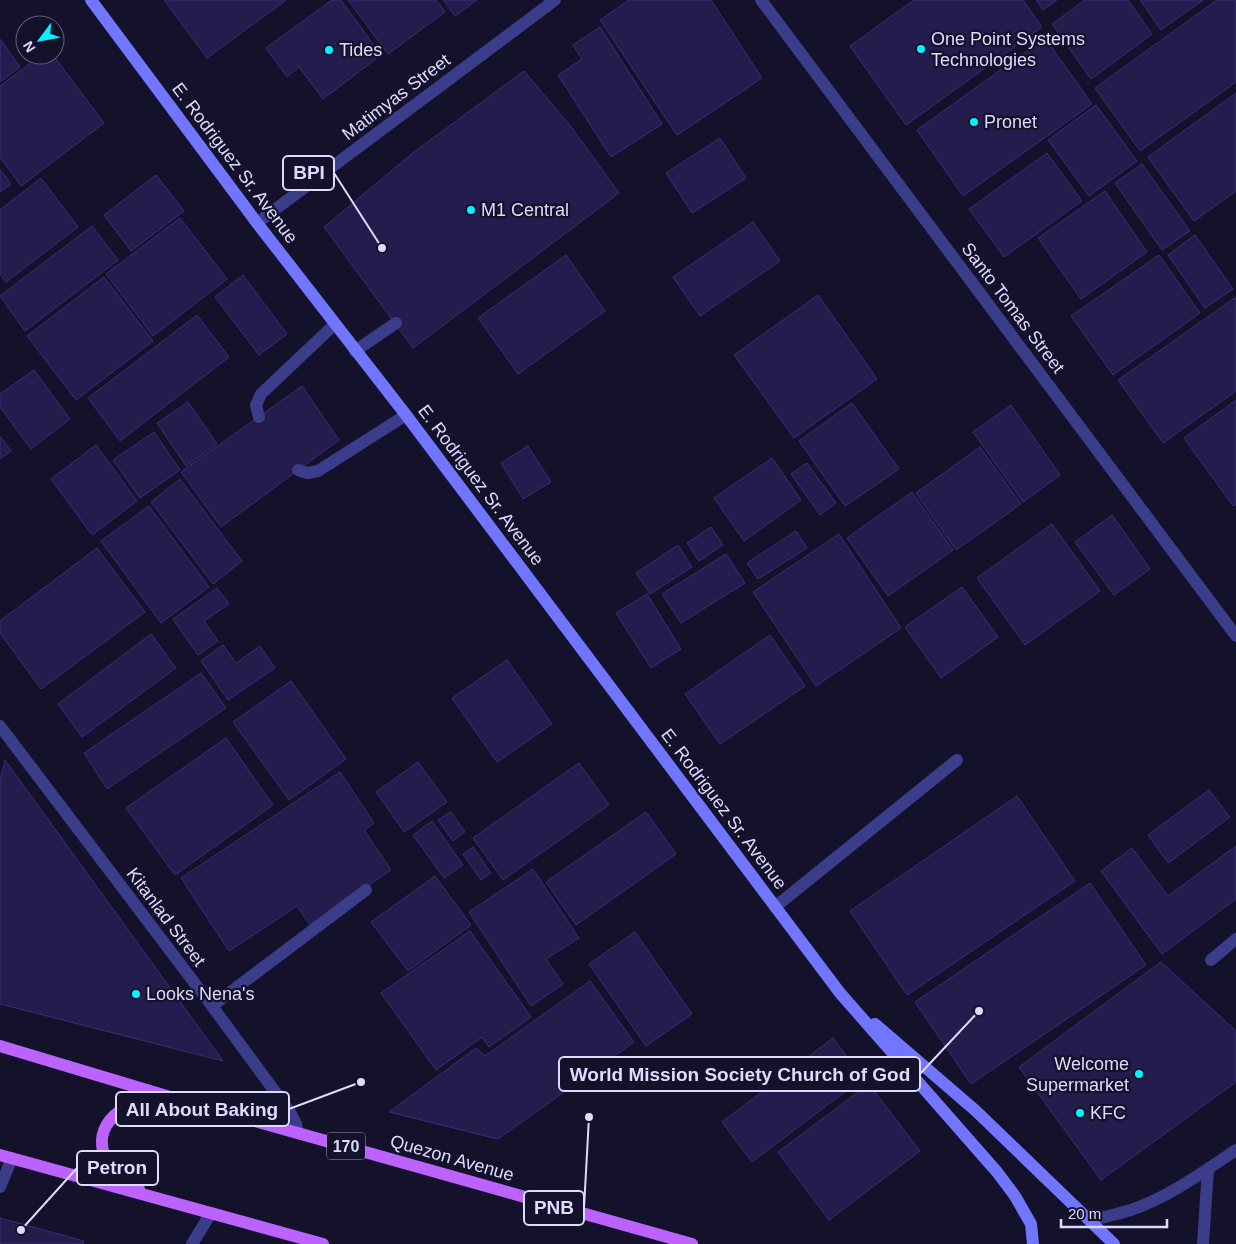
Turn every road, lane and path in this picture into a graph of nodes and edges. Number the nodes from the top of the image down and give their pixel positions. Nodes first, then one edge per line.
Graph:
1 (91, 0) edge
2 (555, 0) edge
3 (761, 0) edge
4 (257, 223) junction
5 (396, 323) dead end
6 (335, 324) junction
7 (355, 351) junction
8 (406, 415) junction
9 (259, 417) dead end
10 (298, 470) dead end
11 (1236, 636) edge
12 (0, 726) edge
13 (958, 760) dead end
14 (366, 890) dead end
15 (775, 907) junction
16 (1236, 939) edge
17 (1211, 960) dead end
18 (840, 993) junction
19 (212, 1006) junction
20 (0, 1046) edge
21 (180, 1100) junction
22 (298, 1133) junction
23 (1236, 1150) edge
24 (6, 1156) edge
25 (1208, 1169) junction
26 (0, 1187) edge
27 (158, 1199) junction
28 (211, 1213) junction
29 (1090, 1221) junction
30 (192, 1244) edge
31 (323, 1244) edge
32 (692, 1244) edge
33 (1033, 1244) edge
34 (1114, 1244) edge
35 (1202, 1244) edge

1 - 4 main road, E. Rodriguez Sr. Avenue
2 - 4 street, Matimyas Street
3 - 11 street, Santo Tomas Street
4 - 6 main road, E. Rodriguez Sr. Avenue
5 - 7 street
6 - 7 main road, E. Rodriguez Sr. Avenue
6 - 9 street
7 - 8 main road, E. Rodriguez Sr. Avenue
8 - 10 street
8 - 15 main road, E. Rodriguez Sr. Avenue
12 - 19 street, Kitanlad Street
13 - 15 street
14 - 19 street
15 - 18 main road, E. Rodriguez Sr. Avenue
16 - 17 street
18 - 29 main road, E. Rodriguez Sr. Avenue
18 - 33 main road, E. Rodriguez Sr. Avenue
19 - 22 street, Kitanlad Street
20 - 21 main road, Quezon Avenue / 170
21 - 22 main road, Quezon Avenue / 170
21 - 27 main road
22 - 32 main road, Quezon Avenue / 170
23 - 25 street
24 - 26 street
24 - 27 main road
25 - 29 street
25 - 35 street
27 - 28 main road
28 - 30 street
28 - 31 main road
29 - 34 main road, E. Rodriguez Sr. Avenue

